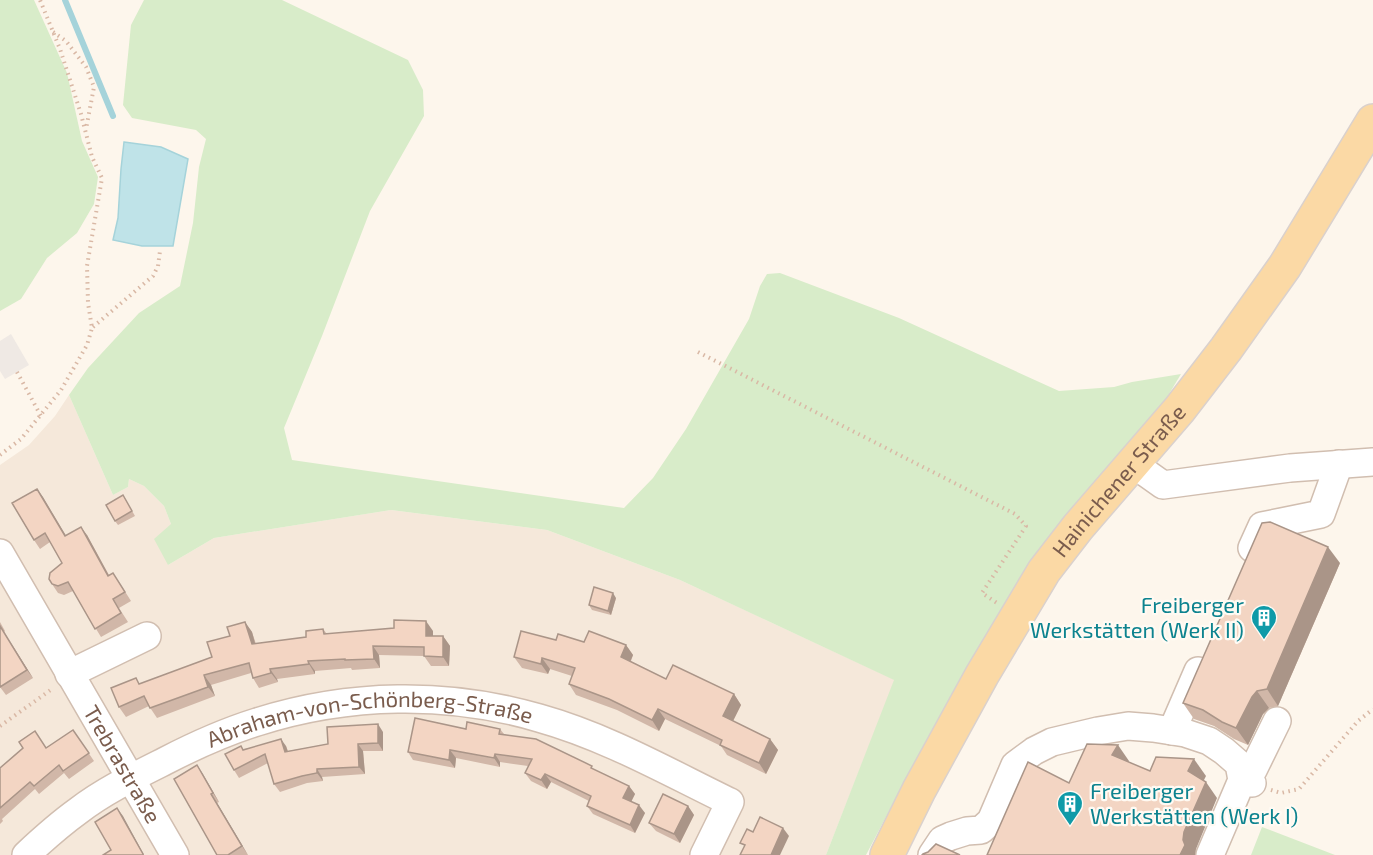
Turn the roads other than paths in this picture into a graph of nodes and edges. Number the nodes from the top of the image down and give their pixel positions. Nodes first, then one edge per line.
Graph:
1 (1373, 120) edge
2 (1373, 462) edge
3 (1132, 464) junction
4 (1339, 464) junction
5 (0, 554) edge
6 (1243, 570) edge
7 (147, 636) dead end
8 (1209, 646) edge
9 (70, 675) junction
10 (1276, 721) dead end
11 (1172, 731) junction
12 (130, 778) junction
13 (1249, 782) junction
14 (26, 855) edge
15 (175, 855) edge
16 (704, 855) edge
17 (887, 855) edge
18 (932, 855) edge
19 (1210, 855) edge

1 - 3 main road, Hainichener Straße
2 - 4 street
3 - 4 street
3 - 17 main road, Hainichener Straße
4 - 6 street
5 - 9 street, Trebrastraße
7 - 9 street
8 - 11 street
9 - 12 street, Trebrastraße
10 - 13 street
11 - 13 street
11 - 18 street
12 - 14 street, Abraham-von-Schönberg-Straße
12 - 15 street, Trebrastraße
12 - 16 street, Abraham-von-Schönberg-Straße
13 - 19 street

